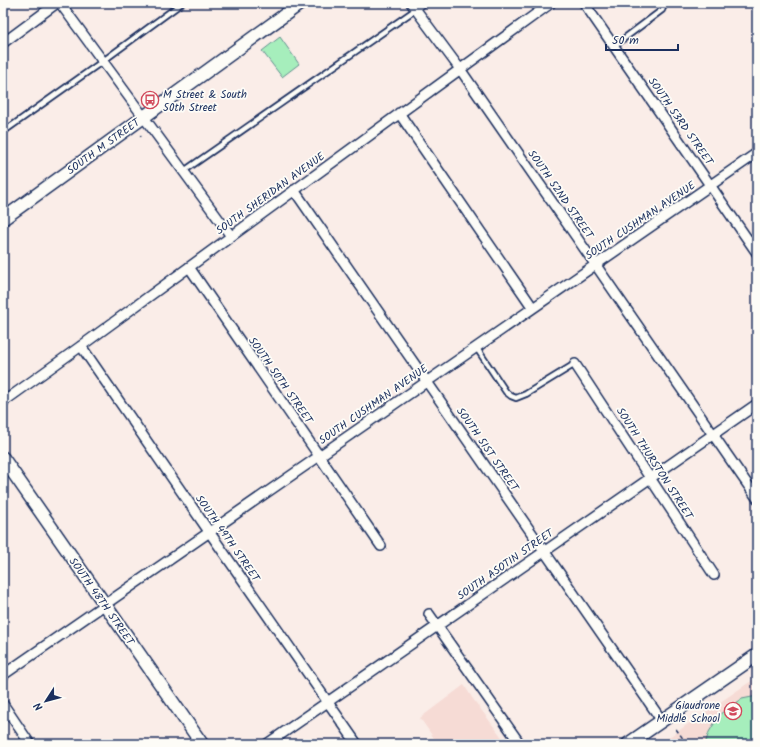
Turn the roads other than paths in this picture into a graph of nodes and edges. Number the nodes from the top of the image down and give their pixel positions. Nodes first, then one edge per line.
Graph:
1 (59, 3) edge
2 (182, 3) edge
3 (301, 3) edge
4 (426, 3) edge
5 (550, 3) edge
6 (584, 3) edge
7 (665, 3) edge
8 (413, 7) edge
9 (3, 43) edge
10 (614, 46) junction
11 (103, 61) junction
12 (460, 69) junction
13 (399, 113) junction
14 (144, 117) junction
15 (3, 132) edge
16 (756, 156) edge
17 (184, 171) junction
18 (711, 186) junction
19 (294, 190) junction
20 (3, 219) edge
21 (231, 236) junction
22 (757, 252) edge
23 (595, 265) junction
24 (189, 267) junction
25 (533, 308) junction
26 (81, 346) junction
27 (476, 347) junction
28 (575, 364) joint
29 (427, 381) junction
30 (3, 402) edge
31 (757, 404) edge
32 (713, 434) junction
33 (319, 456) junction
34 (3, 458) edge
35 (650, 478) junction
36 (757, 498) edge
37 (210, 533) junction
38 (381, 546) dead end
39 (544, 551) junction
40 (714, 575) dead end
41 (105, 605) junction
42 (429, 614) dead end
43 (437, 626) junction
44 (757, 655) edge
45 (3, 675) edge
46 (328, 702) junction
47 (3, 704) edge
48 (662, 721) junction
49 (518, 741) dead end
50 (30, 744) edge
51 (202, 744) edge
52 (267, 744) edge
53 (357, 744) edge
54 (628, 744) edge

1 - 9 street
1 - 11 street
2 - 11 lane
3 - 14 street, SOUTH M STREET
4 - 8 lane
5 - 12 street, SOUTH SHERIDAN AVENUE
6 - 10 street, SOUTH 53RD STREET
7 - 10 lane
8 - 12 street, SOUTH 52ND STREET
8 - 17 lane
10 - 18 street, SOUTH 53RD STREET
11 - 14 street
11 - 15 lane
12 - 13 street, SOUTH SHERIDAN AVENUE
12 - 23 street, SOUTH 52ND STREET
13 - 19 street, SOUTH SHERIDAN AVENUE
13 - 25 street
14 - 17 street
14 - 20 street, SOUTH M STREET
16 - 18 street, SOUTH CUSHMAN AVENUE
17 - 21 street
18 - 22 street, SOUTH 53RD STREET
18 - 23 street, SOUTH CUSHMAN AVENUE
19 - 21 street, SOUTH SHERIDAN AVENUE
19 - 29 street, SOUTH 51ST STREET
21 - 24 street, SOUTH SHERIDAN AVENUE
23 - 25 street, SOUTH CUSHMAN AVENUE
23 - 32 street, SOUTH 52ND STREET
24 - 26 street, SOUTH SHERIDAN AVENUE
24 - 33 street, SOUTH 50TH STREET
25 - 27 street, SOUTH CUSHMAN AVENUE
26 - 30 street, SOUTH SHERIDAN AVENUE
26 - 37 street, SOUTH 49TH STREET
27 - 28 lane
27 - 29 street, SOUTH CUSHMAN AVENUE
28 - 35 street, SOUTH THURSTON STREET
29 - 33 street, SOUTH CUSHMAN AVENUE
29 - 39 street, SOUTH 51ST STREET
31 - 32 street, SOUTH ASOTIN STREET
32 - 35 street, SOUTH ASOTIN STREET
32 - 36 street, SOUTH 52ND STREET
33 - 37 street, SOUTH CUSHMAN AVENUE
33 - 38 street, SOUTH 50TH STREET
34 - 41 street, SOUTH 48TH STREET
35 - 39 street, SOUTH ASOTIN STREET
35 - 40 street, SOUTH THURSTON STREET
37 - 41 street, SOUTH CUSHMAN AVENUE
37 - 46 street, SOUTH 49TH STREET
39 - 43 street, SOUTH ASOTIN STREET
39 - 48 street, SOUTH 51ST STREET
41 - 45 street, SOUTH CUSHMAN AVENUE
41 - 51 street, SOUTH 48TH STREET
42 - 43 street
43 - 46 street, SOUTH ASOTIN STREET
43 - 49 street
44 - 48 street
46 - 52 street, SOUTH ASOTIN STREET
46 - 53 street, SOUTH 49TH STREET
47 - 50 street
48 - 54 street

